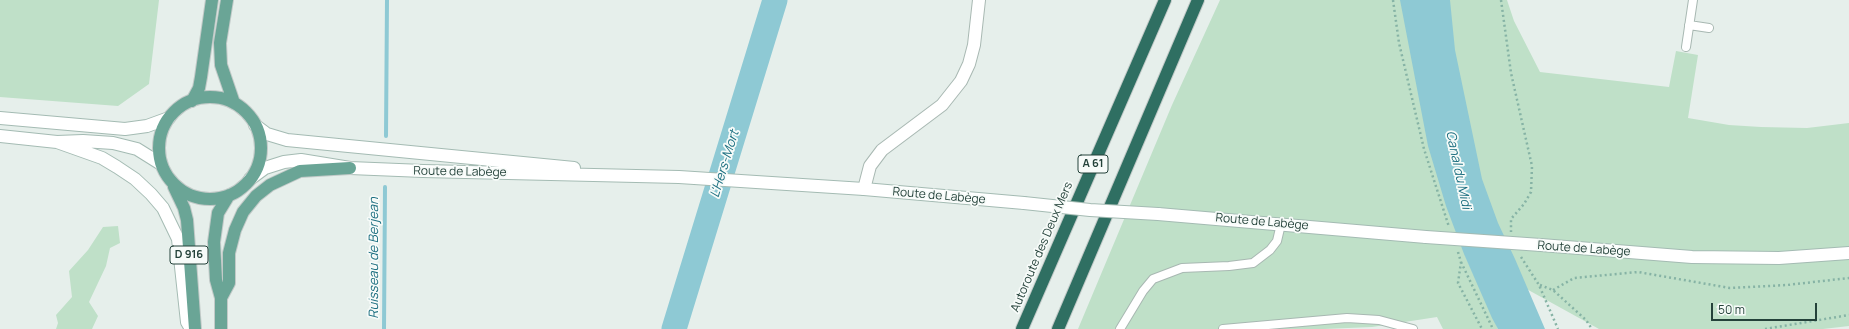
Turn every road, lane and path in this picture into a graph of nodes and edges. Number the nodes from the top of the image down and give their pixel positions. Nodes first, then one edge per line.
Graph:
1 (212, 0) edge
2 (227, 0) edge
3 (979, 0) edge
4 (1165, 0) edge
5 (1198, 0) edge
6 (1393, 0) edge
7 (1501, 0) edge
8 (1690, 0) edge
9 (1693, 0) edge
10 (1689, 25) junction
11 (1709, 28) dead end
12 (1686, 47) dead end
13 (192, 100) junction
14 (234, 103) junction
15 (0, 118) edge
16 (169, 118) junction
17 (255, 125) junction
18 (0, 136) edge
19 (57, 142) junction
20 (161, 164) junction
21 (350, 168) junction
22 (677, 177) junction
23 (250, 179) junction
24 (173, 184) junction
25 (864, 189) junction
26 (229, 195) junction
27 (1511, 220) dead end
28 (1281, 224) junction
29 (1451, 233) dead end
30 (1456, 248) dead end
31 (1849, 254) edge
32 (1461, 262) junction
33 (1849, 278) edge
34 (1553, 290) junction
35 (221, 298) junction
36 (1849, 315) edge
37 (191, 329) edge
38 (195, 329) edge
39 (221, 329) edge
40 (1022, 329) edge
41 (1058, 329) edge
42 (1120, 329) edge
43 (1223, 329) edge
44 (1412, 329) edge
45 (1482, 329) edge
46 (1493, 329) edge
47 (1558, 329) edge
48 (1592, 329) edge
49 (1765, 329) edge

1 - 13 main road
2 - 14 main road
3 - 25 street
4 - 40 highway, Autoroute des Deux Mers / A 61
5 - 41 highway, A 61
6 - 29 path
7 - 27 path
8 - 9 lane
9 - 10 lane
10 - 11 lane
10 - 12 lane
13 - 14 main road
13 - 16 main road
14 - 17 main road
15 - 16 street
16 - 20 main road
17 - 22 street, Route de Labège
17 - 23 main road
18 - 19 street
19 - 20 street
19 - 37 street
20 - 24 main road
21 - 22 street, Route de Labège
21 - 23 street, Route de Labège
21 - 35 main road
22 - 25 street, Route de Labège
23 - 26 main road
24 - 26 main road
24 - 38 main road, D 916
25 - 28 street, Route de Labège, bridge
26 - 35 main road, D 916
28 - 31 street, Route de Labège, bridge
28 - 42 lane
30 - 32 path
32 - 45 path
32 - 46 path
33 - 34 path
34 - 47 path
34 - 48 path
35 - 39 main road, D 916
36 - 49 path
43 - 44 lane

